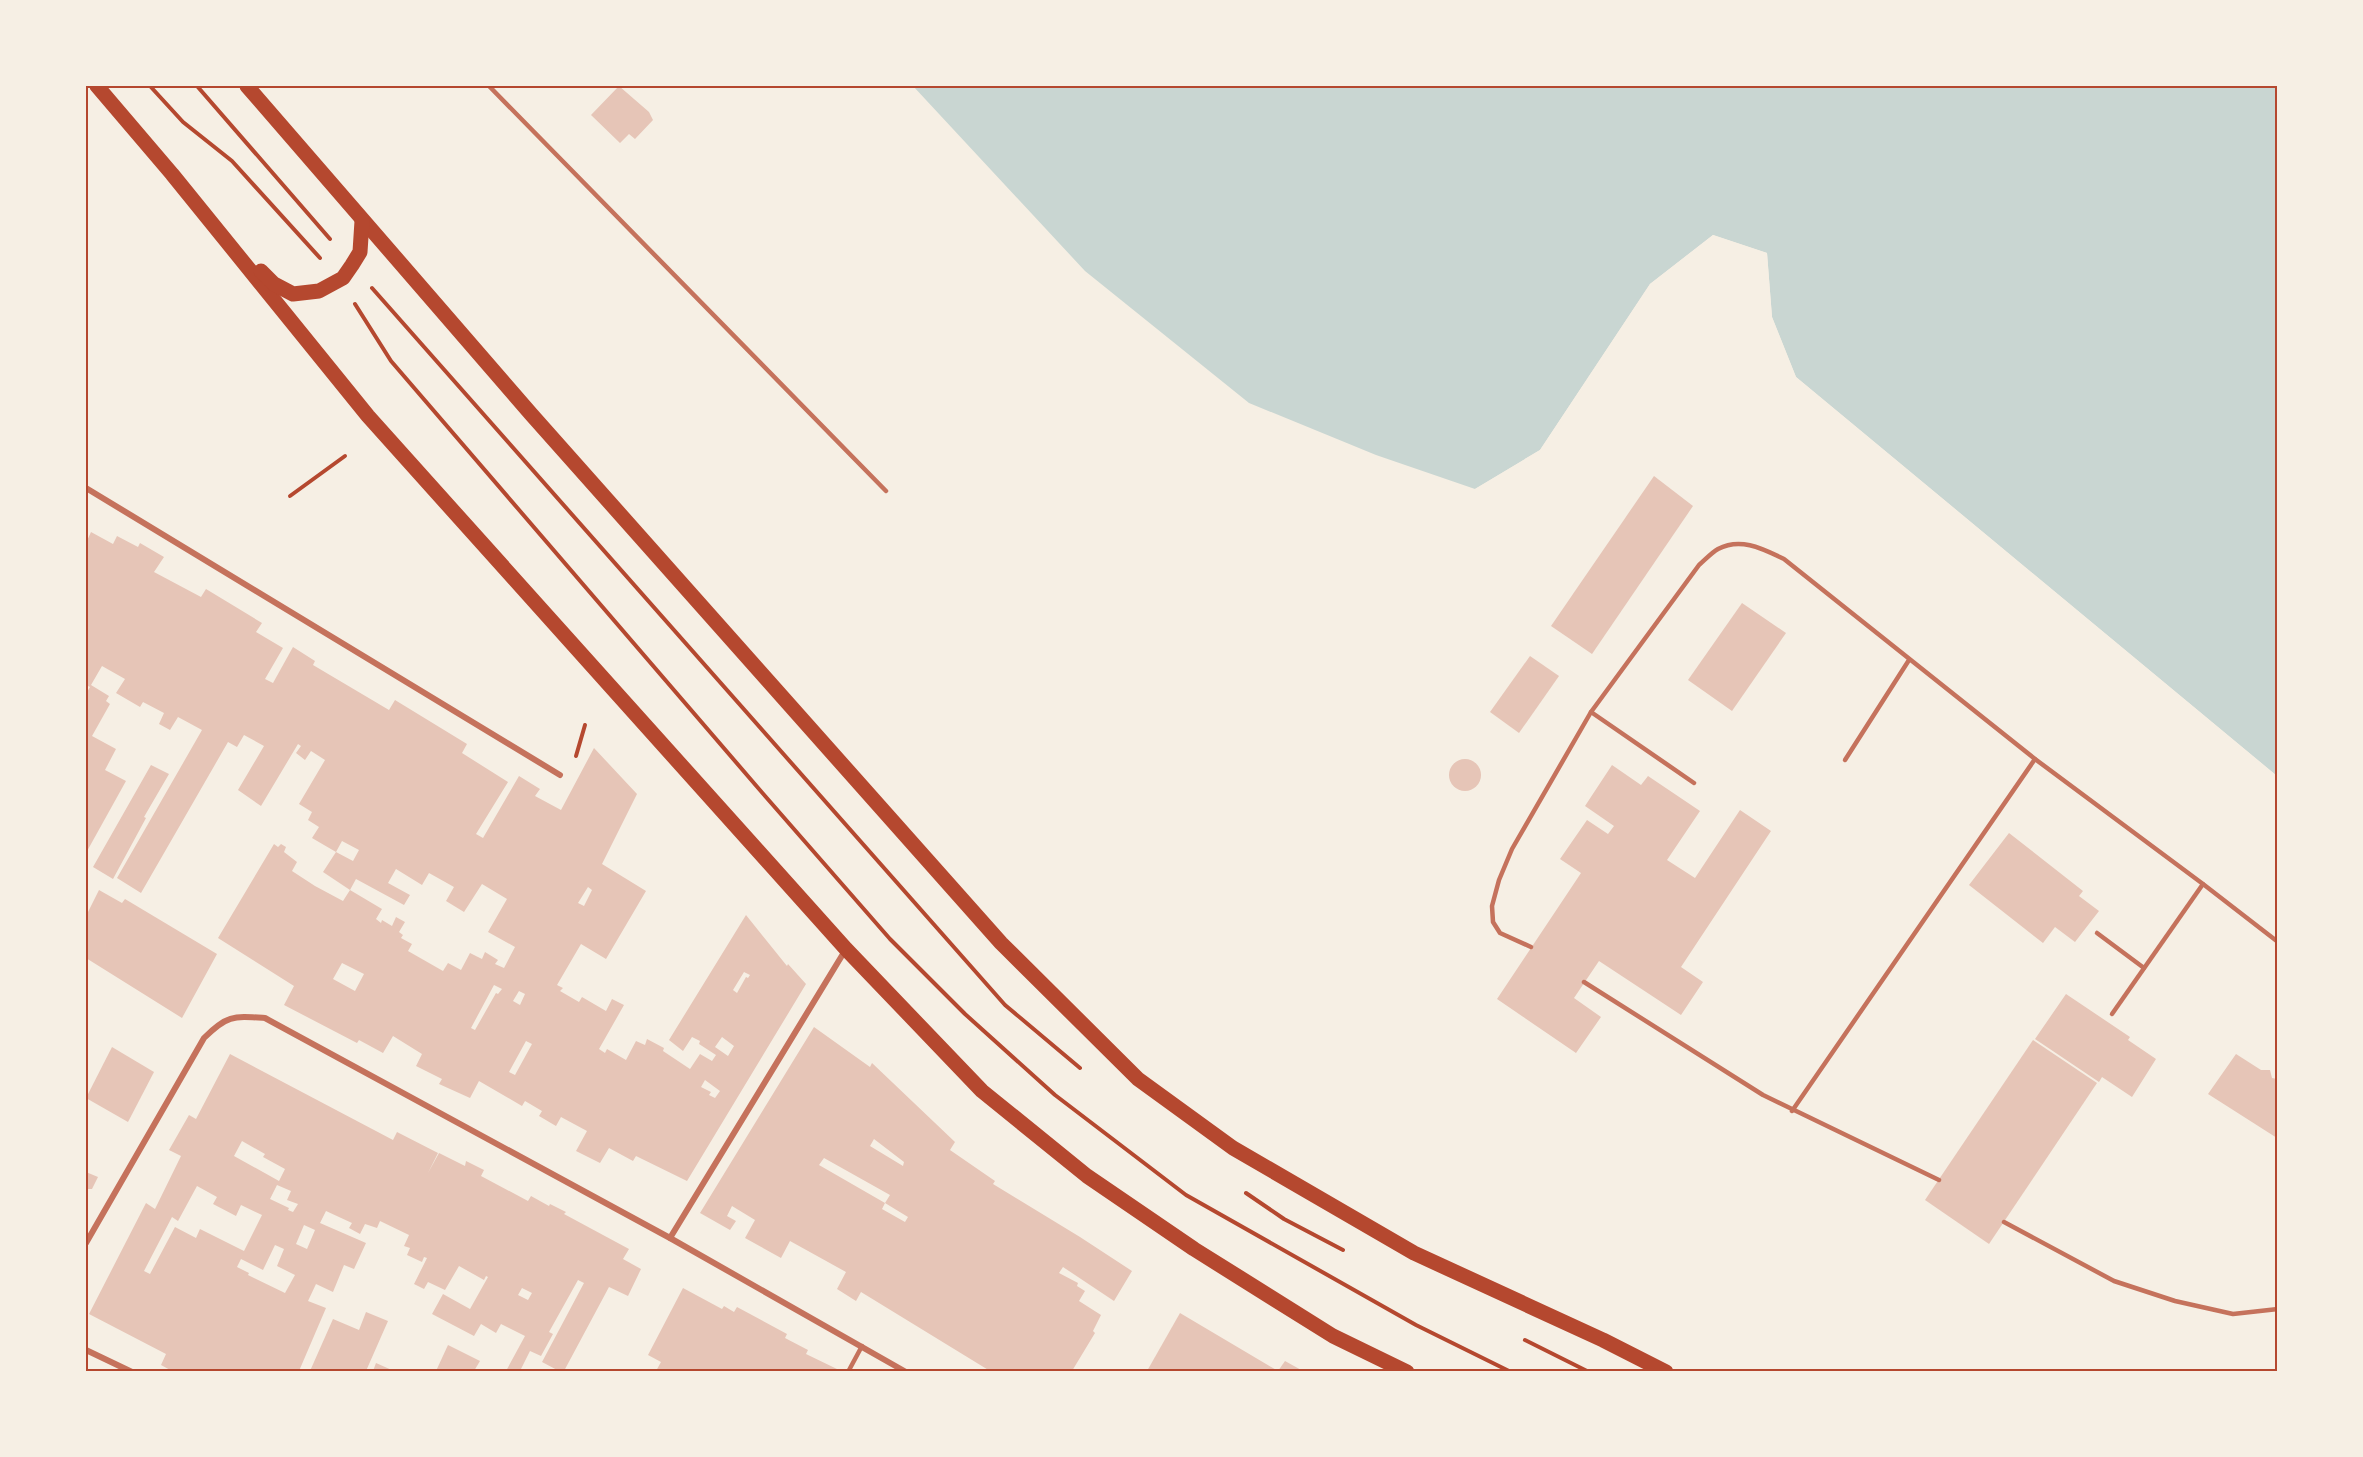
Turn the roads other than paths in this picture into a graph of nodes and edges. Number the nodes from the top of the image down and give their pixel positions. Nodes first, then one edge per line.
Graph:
1 (97, 86) edge
2 (247, 86) edge
3 (489, 86) edge
4 (172, 174) junction
5 (363, 221) junction
6 (86, 488) edge
7 (886, 491) dead end
8 (1909, 660) junction
9 (1591, 712) junction
10 (2035, 759) junction
11 (1845, 760) dead end
12 (560, 775) dead end
13 (1694, 783) dead end
14 (2203, 884) junction
15 (2097, 933) dead end
16 (2277, 942) edge
17 (1532, 947) dead end
18 (846, 949) junction
19 (2144, 968) junction
20 (1584, 982) dead end
21 (2112, 1014) dead end
22 (1792, 1111) junction
23 (1939, 1180) dead end
24 (2004, 1222) dead end
25 (670, 1238) junction
26 (86, 1243) edge
27 (2277, 1309) edge
28 (862, 1346) junction
29 (86, 1350) edge
30 (132, 1371) edge
31 (848, 1371) edge
32 (906, 1371) edge
33 (1407, 1371) edge
34 (1666, 1371) edge

1 - 4 main road
2 - 5 main road
3 - 7 lane
4 - 5 main road
4 - 18 main road
5 - 34 main road
6 - 12 street
8 - 9 lane
8 - 10 lane
8 - 11 lane
9 - 13 lane
9 - 17 lane
10 - 14 lane
10 - 22 lane
14 - 16 lane
14 - 19 lane
15 - 19 lane
18 - 25 street
18 - 33 main road
19 - 21 lane
20 - 22 lane
22 - 23 lane
24 - 27 lane
25 - 26 street
25 - 28 street
28 - 31 lane
28 - 32 street
29 - 30 street

